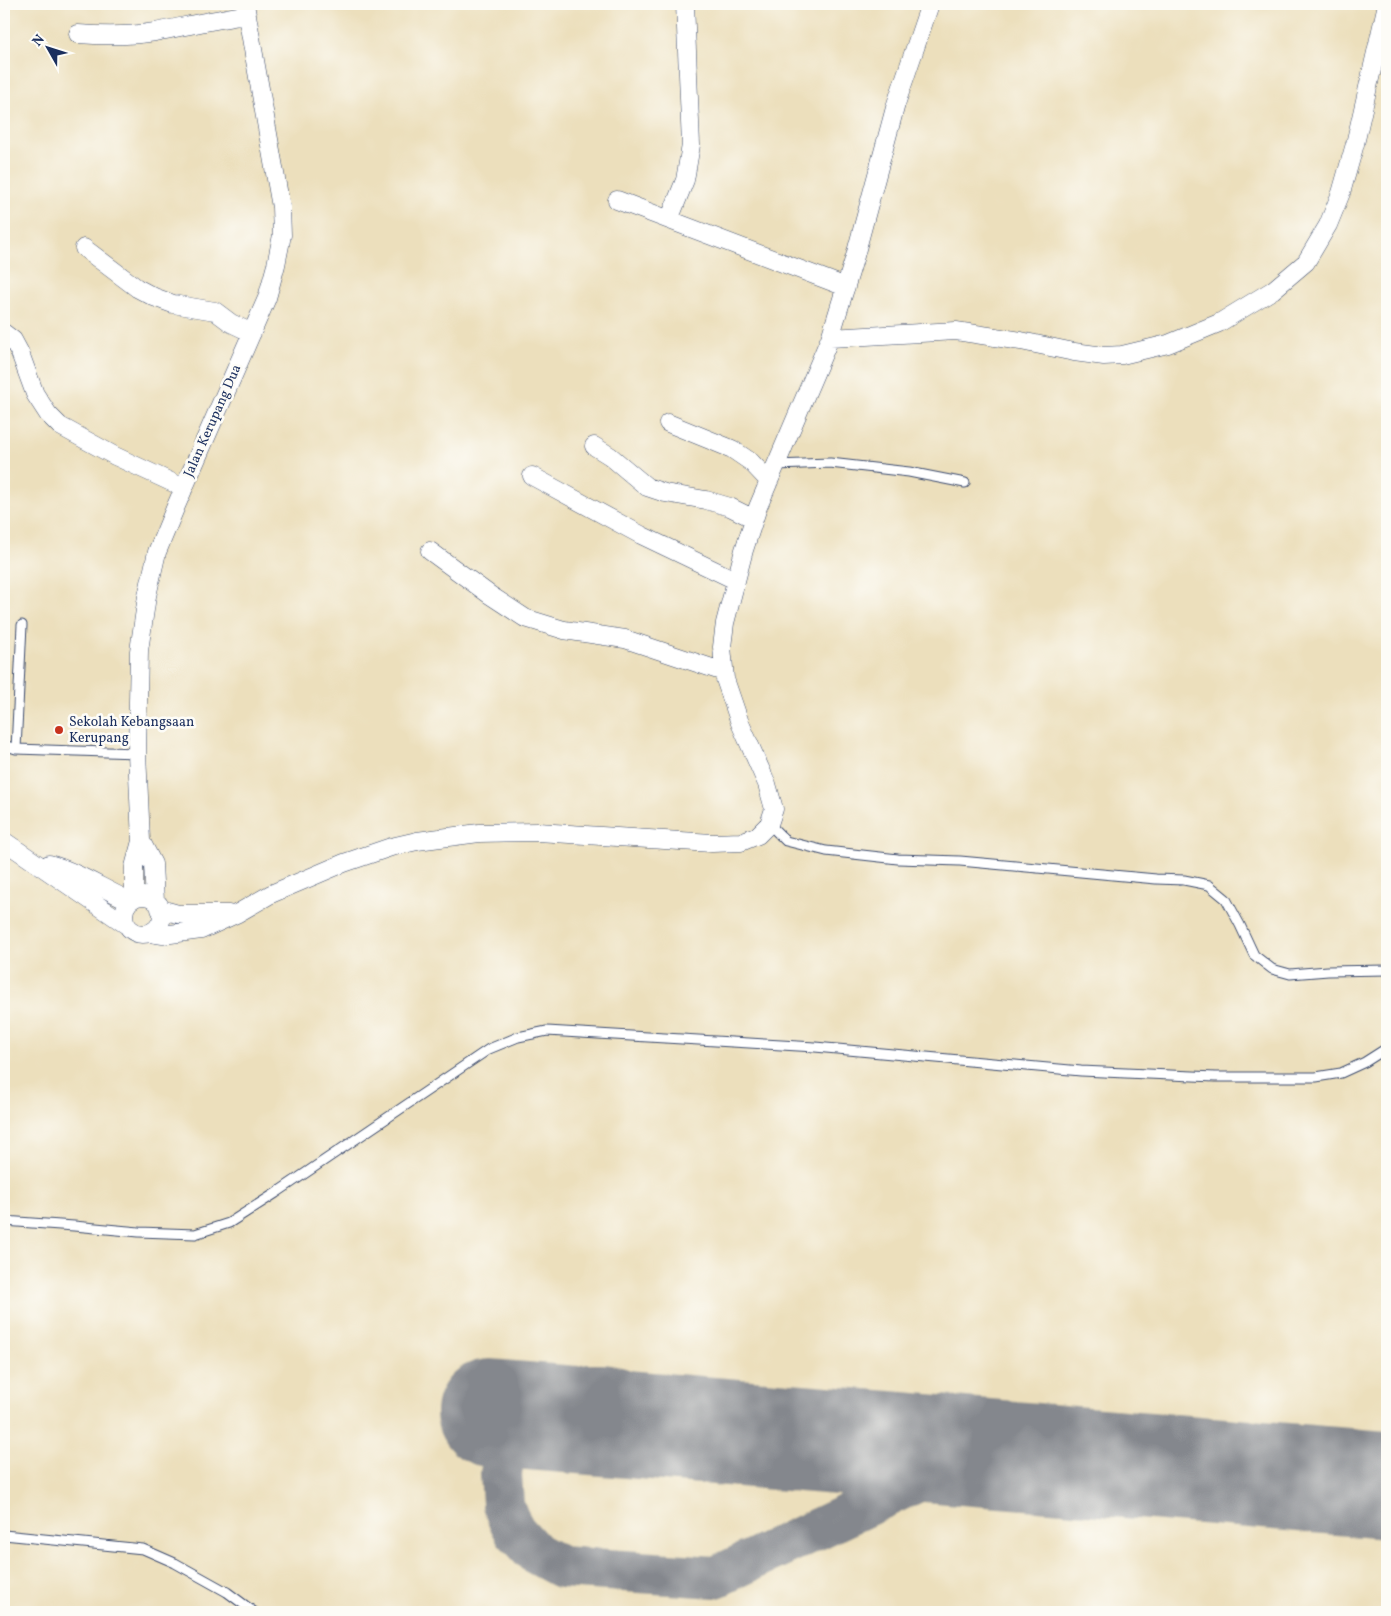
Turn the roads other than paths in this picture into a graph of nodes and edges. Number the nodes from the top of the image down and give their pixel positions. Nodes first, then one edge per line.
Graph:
1 (685, 4) edge
2 (930, 4) edge
3 (1387, 4) edge
4 (245, 9) edge
5 (78, 34) dead end
6 (617, 200) dead end
7 (669, 220) junction
8 (84, 248) dead end
9 (846, 287) junction
10 (4, 333) edge
11 (252, 333) junction
12 (830, 338) junction
13 (668, 423) dead end
14 (594, 446) dead end
15 (773, 473) junction
16 (532, 476) dead end
17 (965, 483) dead end
18 (184, 488) junction
19 (754, 519) junction
20 (430, 552) dead end
21 (735, 580) junction
22 (22, 625) dead end
23 (724, 672) junction
24 (4, 745) edge
25 (16, 749) junction
26 (137, 752) junction
27 (769, 824) junction
28 (4, 841) edge
29 (141, 841) junction
30 (29, 859) junction
31 (132, 900) junction
32 (158, 905) junction
33 (238, 913) junction
34 (125, 924) junction
35 (150, 933) junction
36 (1387, 970) edge
37 (1387, 979) edge
38 (1387, 1048) edge
39 (4, 1221) edge
40 (4, 1535) edge
41 (254, 1612) edge

1 - 7 street
2 - 9 street
3 - 12 street
4 - 5 street
4 - 11 street, Jalan Kerupang Dua
6 - 7 street
7 - 9 street
8 - 11 street
9 - 12 street
10 - 18 street
11 - 18 street, Jalan Kerupang Dua
12 - 15 street
13 - 15 street
14 - 19 street
15 - 17 lane
15 - 19 street
16 - 21 street
18 - 26 street, Jalan Kerupang Dua
19 - 21 street
20 - 23 street
21 - 23 street
22 - 25 lane
23 - 27 street
24 - 25 lane
25 - 26 lane
26 - 29 street, Jalan Kerupang Dua
27 - 33 street
27 - 36 lane
28 - 30 street
29 - 31 street, Jalan Kerupang Dua
29 - 32 street, Jalan Kerupang Dua
30 - 31 street
30 - 34 street
31 - 32 street
31 - 34 street
32 - 33 street
32 - 35 street
33 - 35 street
34 - 35 street
36 - 37 lane
38 - 39 lane
40 - 41 lane

